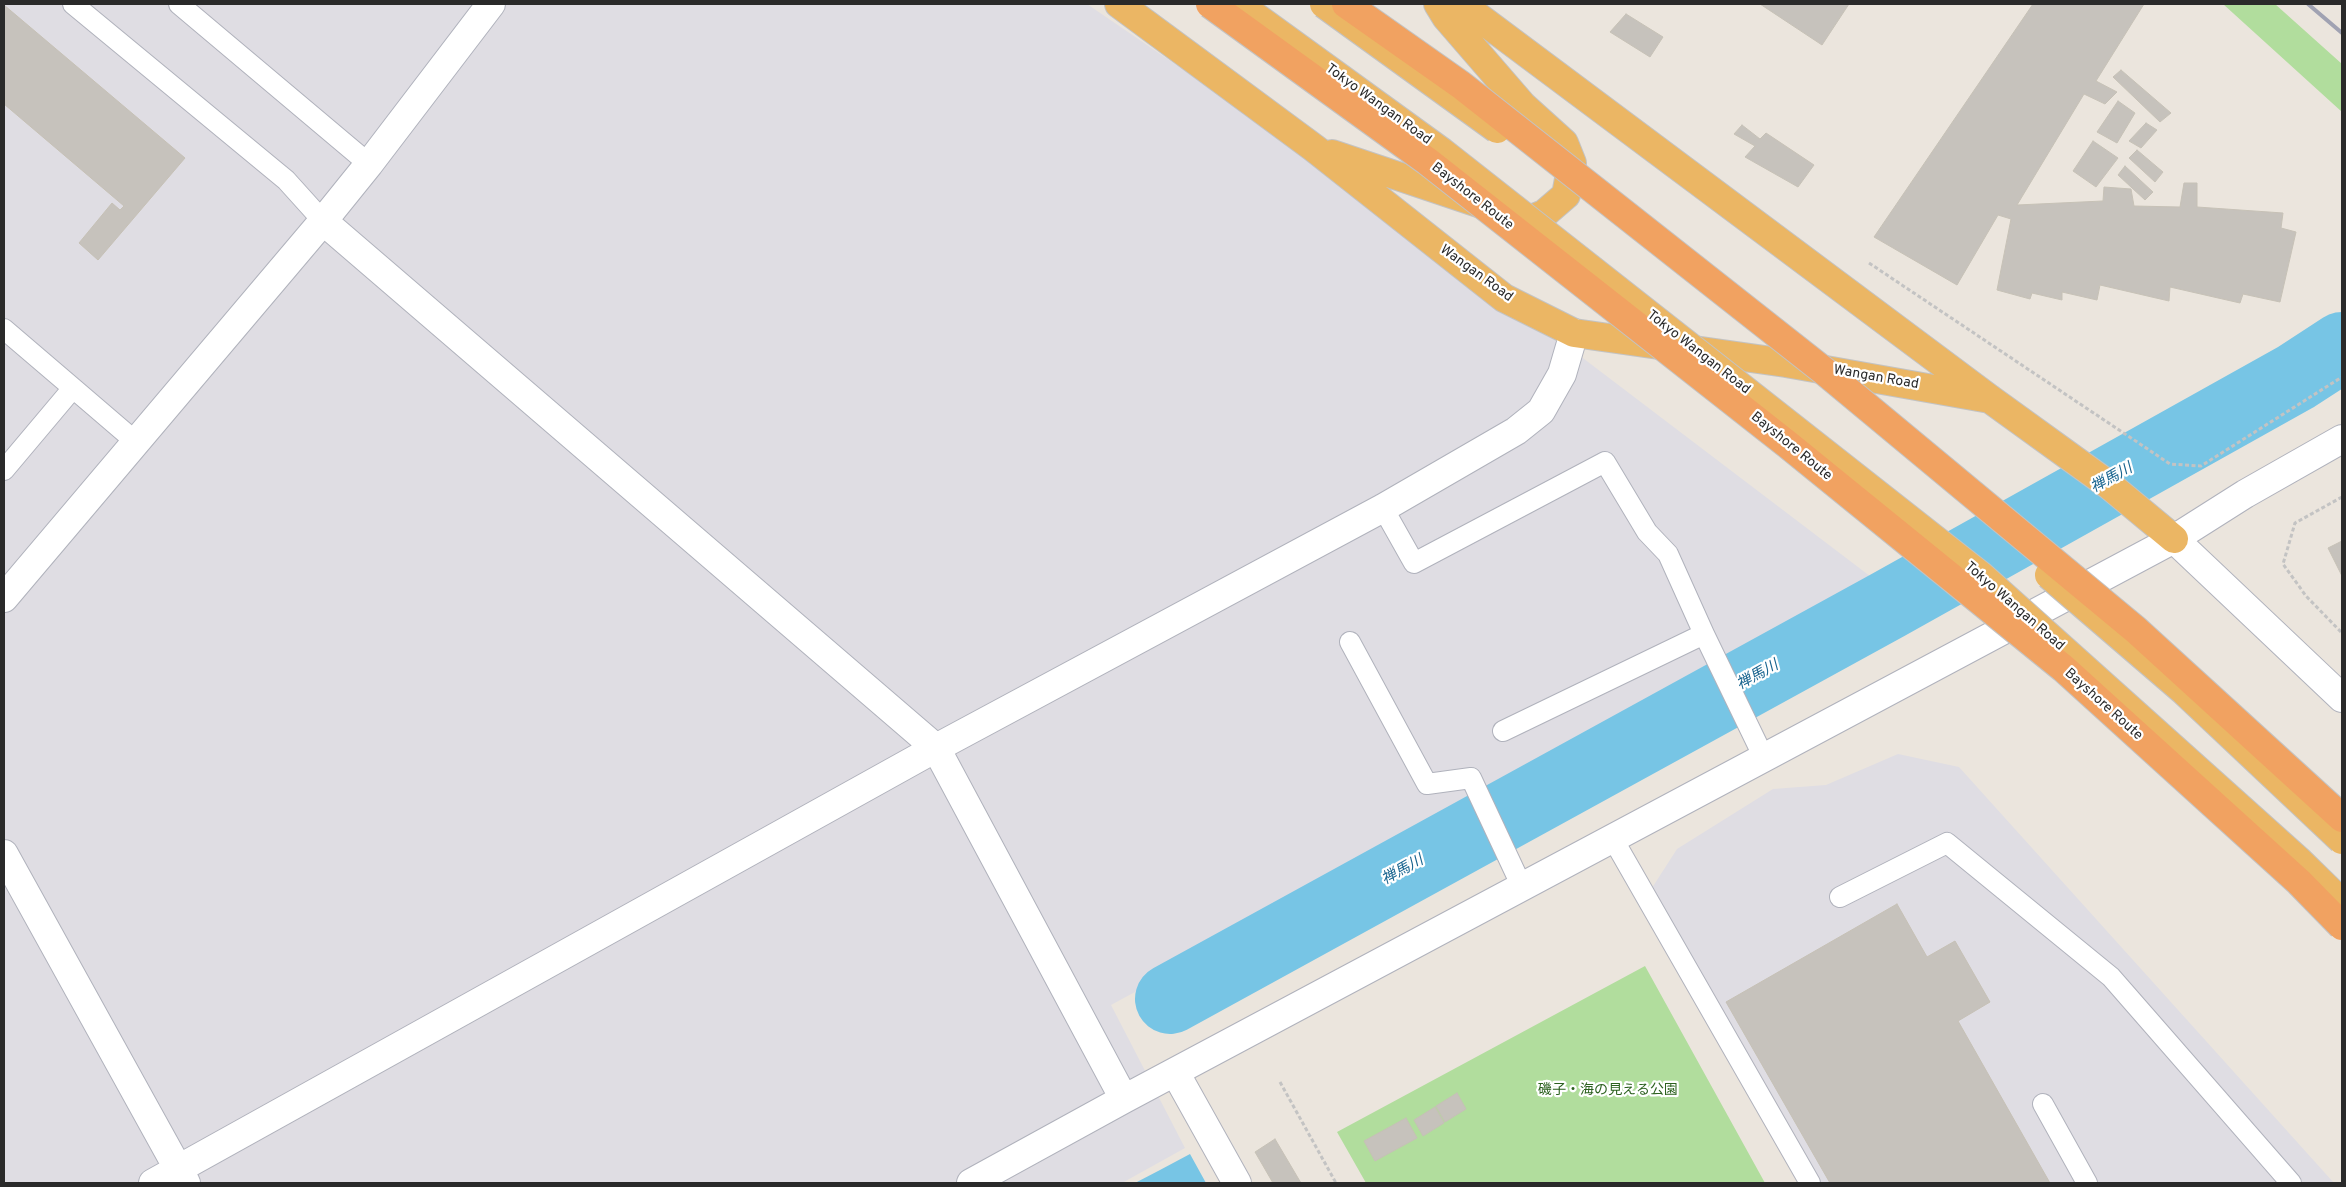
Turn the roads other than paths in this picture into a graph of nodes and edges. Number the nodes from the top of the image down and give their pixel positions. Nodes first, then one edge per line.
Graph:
1 (73, 4) edge
2 (179, 4) edge
3 (491, 4) edge
4 (1119, 4) edge
5 (1210, 4) edge
6 (1238, 4) edge
7 (1324, 4) edge
8 (1346, 4) edge
9 (1438, 4) edge
10 (1461, 4) edge
11 (1314, 148) junction
12 (369, 164) junction
13 (323, 221) junction
14 (4, 329) edge
15 (1574, 333) junction
16 (73, 388) junction
17 (1990, 399) junction
18 (2342, 440) edge
19 (136, 442) junction
20 (4, 470) edge
21 (1384, 508) junction
22 (2174, 539) junction
23 (4, 598) edge
24 (1704, 636) junction
25 (1350, 642) dead end
26 (2342, 698) edge
27 (1504, 731) dead end
28 (936, 748) junction
29 (1763, 756) junction
30 (2342, 818) edge
31 (1612, 839) junction
32 (2342, 840) edge
33 (4, 854) edge
34 (1521, 885) junction
35 (1840, 897) dead end
36 (2342, 904) edge
37 (2342, 926) edge
38 (1175, 1072) junction
39 (1124, 1099) junction
40 (2043, 1104) dead end
41 (182, 1176) edge
42 (153, 1183) edge
43 (971, 1183) edge
44 (1237, 1183) edge
45 (1810, 1183) edge
46 (2087, 1183) edge
47 (2291, 1183) edge

1 - 13 lane
2 - 12 lane
3 - 12 street
4 - 11 highway, Wangan Road
5 - 37 highway, Bayshore Route, bridge
6 - 36 highway, Tokyo Wangan Road, bridge
7 - 32 highway, bridge
8 - 30 highway, bridge
9 - 11 highway, Wangan Road
10 - 17 highway, Wangan Road
11 - 15 highway, Wangan Road
12 - 13 street
13 - 19 street
13 - 28 street
14 - 16 lane
15 - 17 highway, Wangan Road
15 - 21 street
16 - 19 lane
16 - 20 lane
17 - 22 highway, Wangan Road
18 - 22 street
19 - 23 street
21 - 24 lane
21 - 28 street
22 - 26 street
22 - 29 street
24 - 27 lane
24 - 29 lane
25 - 34 lane
28 - 39 street
28 - 41 street
29 - 31 street
31 - 34 street
31 - 45 lane
33 - 41 street
34 - 38 street
35 - 47 lane
38 - 39 street
38 - 44 street
39 - 43 street
40 - 46 lane
41 - 42 street

